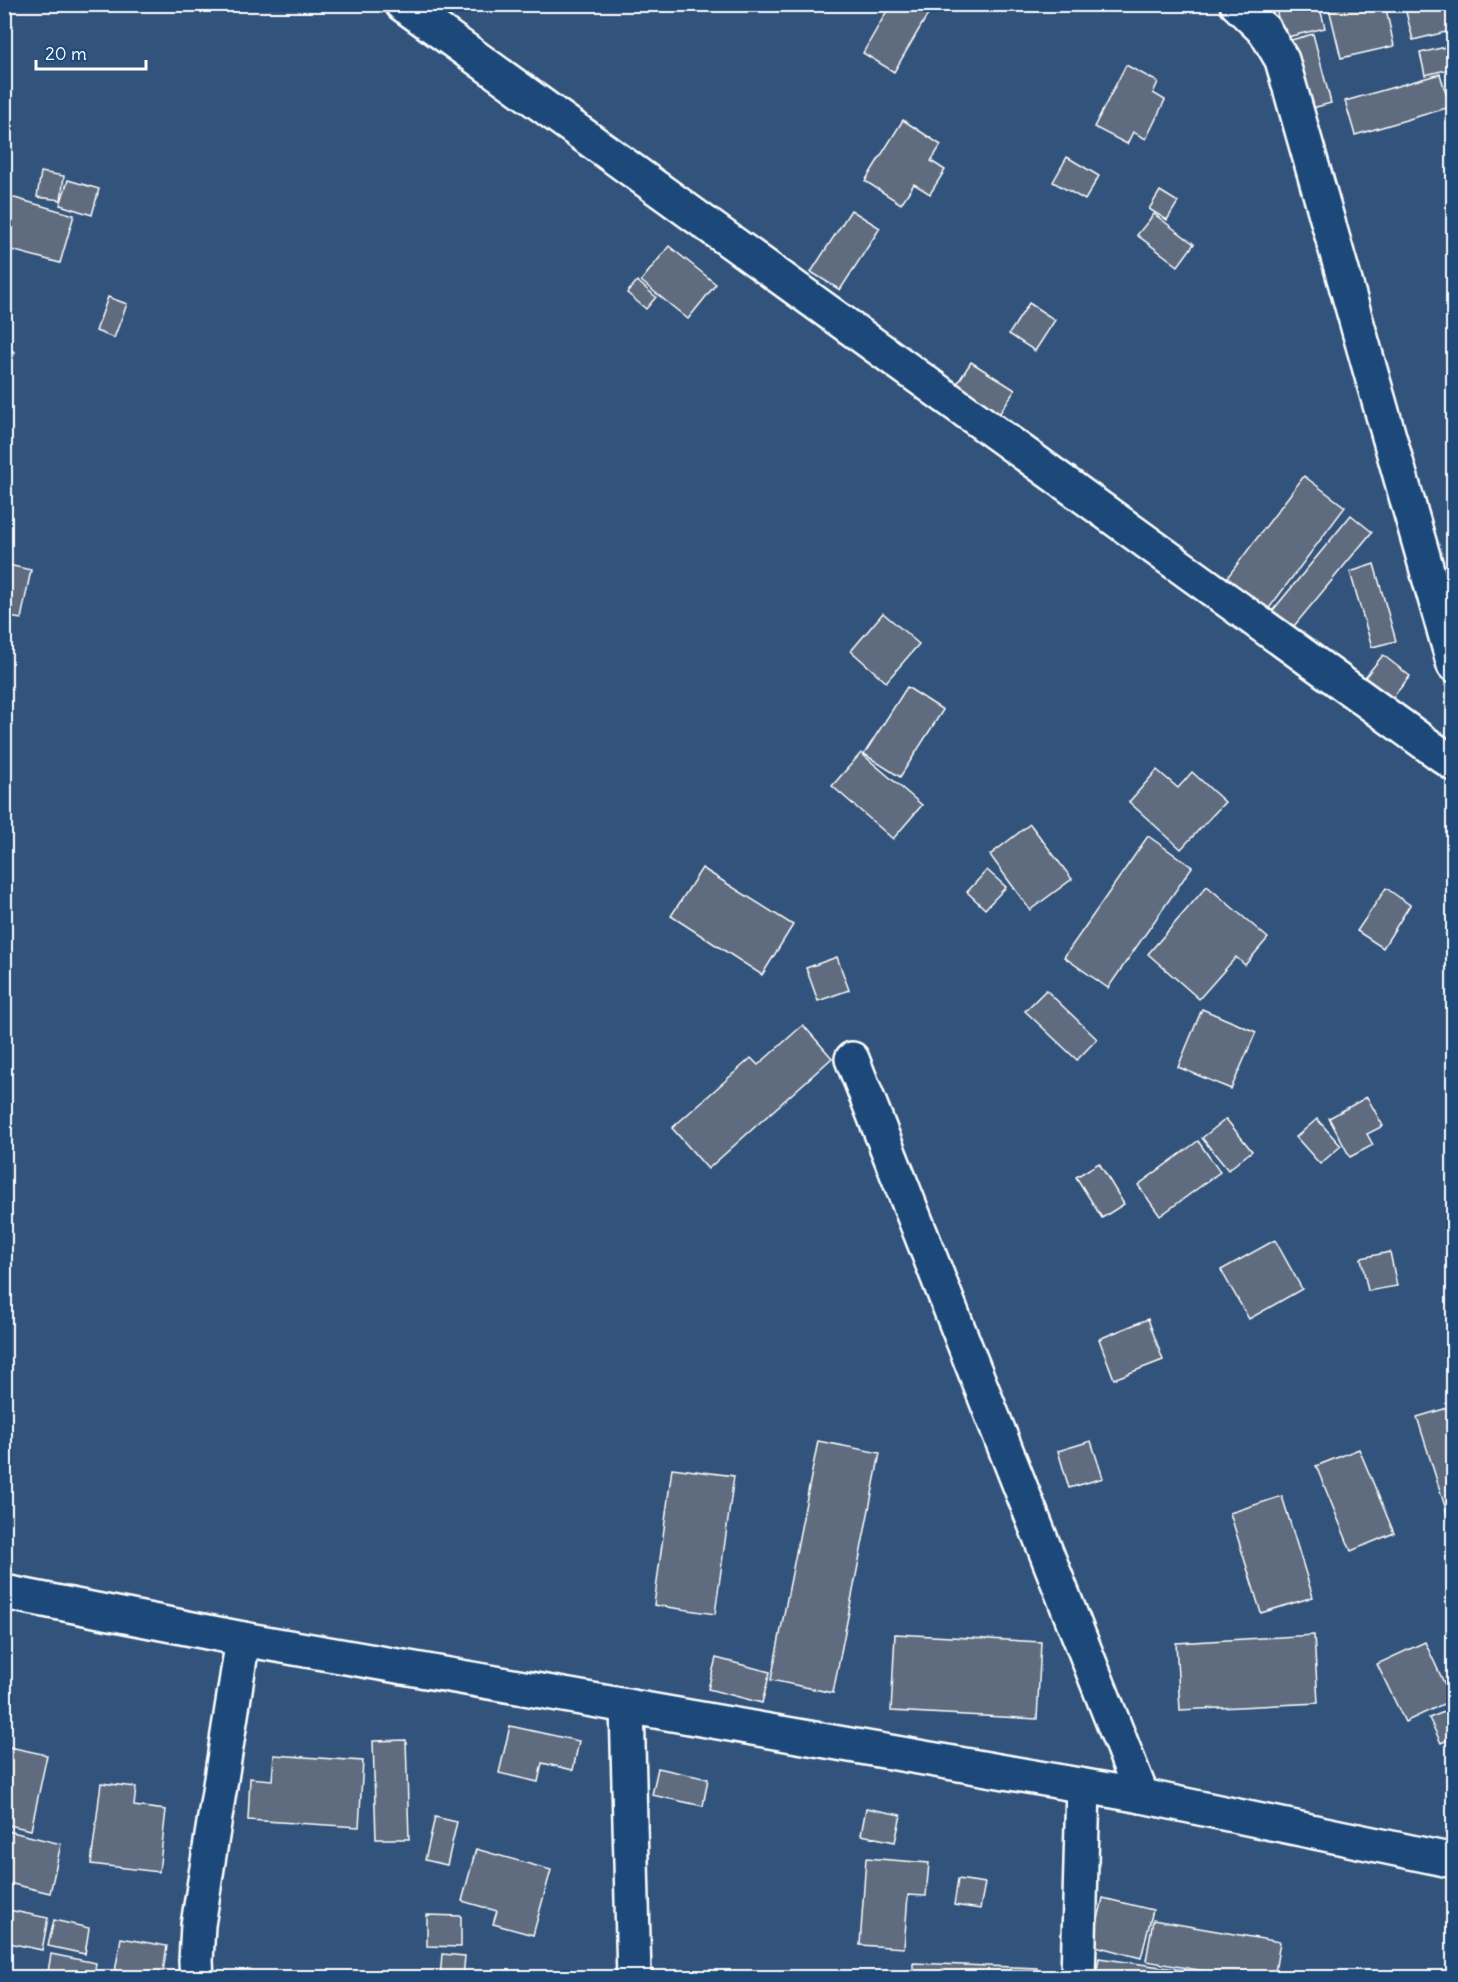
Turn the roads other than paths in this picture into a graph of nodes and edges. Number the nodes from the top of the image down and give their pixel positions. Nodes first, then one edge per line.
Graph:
1 (402, 4) edge
2 (1237, 4) edge
3 (1454, 665) edge
4 (1454, 764) edge
5 (852, 1059) dead end
6 (4, 1592) edge
7 (243, 1639) junction
8 (627, 1706) junction
9 (1083, 1786) junction
10 (1142, 1796) junction
11 (1454, 1861) edge
12 (197, 1977) edge
13 (633, 1977) edge
14 (1078, 1977) edge

1 - 4 street
2 - 3 street
5 - 10 street
6 - 7 street
7 - 8 street
7 - 12 street
8 - 9 street
8 - 13 street
9 - 10 street
9 - 14 street
10 - 11 street

